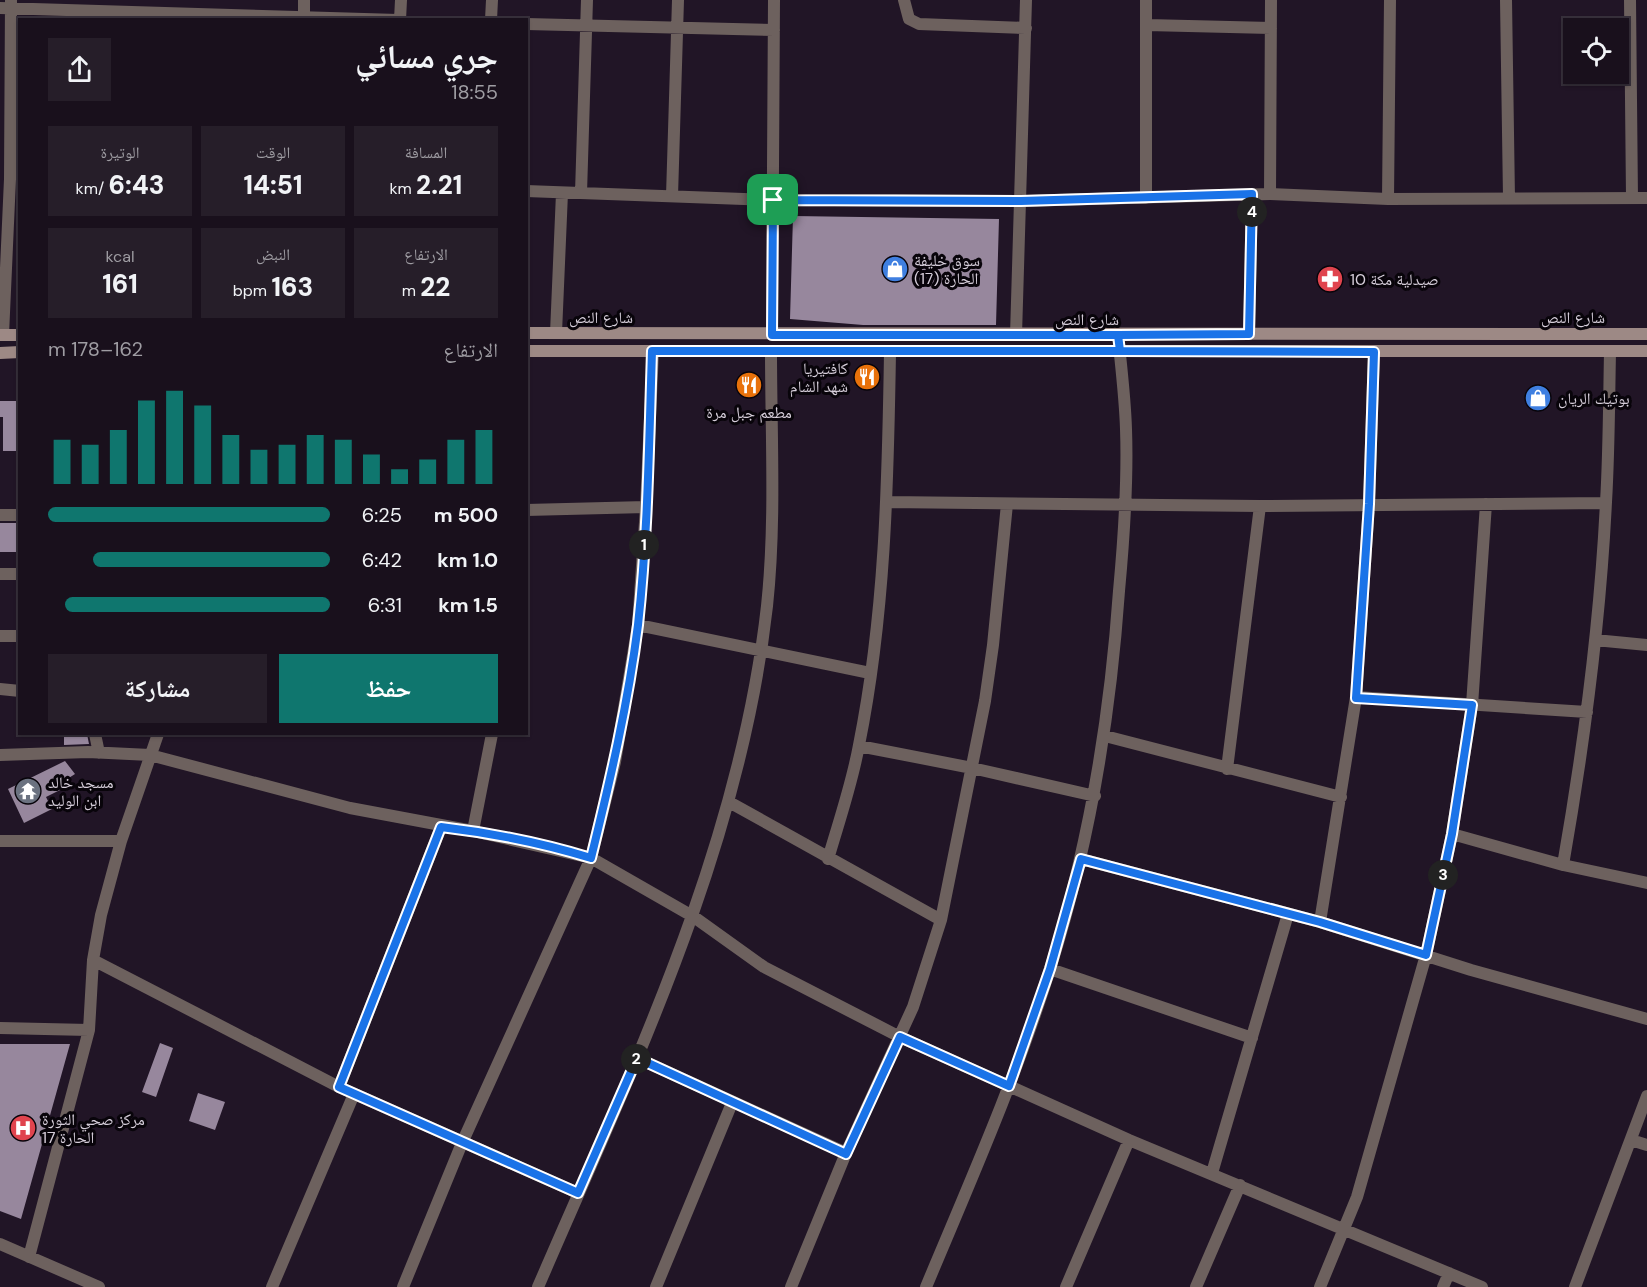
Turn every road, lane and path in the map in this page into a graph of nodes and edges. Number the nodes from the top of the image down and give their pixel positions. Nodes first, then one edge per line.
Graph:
1 (203, 0) edge
2 (304, 0) edge
3 (401, 0) edge
4 (492, 0) edge
5 (587, 0) edge
6 (678, 0) edge
7 (774, 0) edge
8 (904, 0) edge
9 (1026, 0) edge
10 (1146, 0) edge
11 (1271, 0) edge
12 (1390, 0) edge
13 (1506, 0) edge
14 (1630, 0) edge
15 (7, 6) edge
16 (114, 10) edge
17 (203, 17) edge
18 (304, 18) edge
19 (399, 18) edge
20 (491, 18) edge
21 (528, 24) edge
22 (1147, 25) junction
23 (586, 26) junction
24 (1026, 27) junction
25 (677, 28) junction
26 (1271, 28) junction
27 (774, 30) junction
28 (10, 179) edge
29 (528, 191) edge
30 (562, 193) junction
31 (581, 193) junction
32 (1252, 194) junction
33 (1270, 194) junction
34 (672, 196) junction
35 (1146, 198) junction
36 (1509, 198) junction
37 (1632, 198) junction
38 (1647, 198) edge
39 (1388, 199) junction
40 (773, 200) junction
41 (1021, 201) junction
42 (528, 333) edge
43 (556, 333) junction
44 (1249, 334) junction
45 (1647, 334) edge
46 (2, 335) edge
47 (18, 335) edge
48 (772, 335) junction
49 (1118, 335) junction
50 (1016, 336) junction
51 (528, 351) edge
52 (652, 351) junction
53 (771, 351) junction
54 (1120, 351) junction
55 (1647, 351) edge
56 (18, 352) edge
57 (890, 352) junction
58 (1374, 352) junction
59 (1610, 352) junction
60 (0, 353) edge
61 (888, 502) junction
62 (1606, 503) junction
63 (1007, 504) junction
64 (1126, 504) junction
65 (1369, 504) junction
66 (1486, 504) junction
67 (1260, 506) junction
68 (646, 507) junction
69 (528, 510) edge
70 (0, 515) edge
71 (18, 515) edge
72 (0, 574) edge
73 (18, 574) edge
74 (638, 625) junction
75 (0, 636) edge
76 (18, 636) edge
77 (1595, 640) junction
78 (1647, 645) edge
79 (761, 649) junction
80 (870, 672) junction
81 (0, 689) edge
82 (18, 691) edge
83 (1356, 698) junction
84 (1472, 705) junction
85 (1587, 712) junction
86 (95, 735) edge
87 (158, 735) edge
88 (492, 735) edge
89 (1105, 736) junction
90 (859, 746) junction
91 (99, 753) junction
92 (0, 755) edge
93 (150, 755) junction
94 (972, 768) junction
95 (1227, 769) junction
96 (1095, 796) junction
97 (1341, 797) junction
98 (729, 802) junction
99 (441, 827) junction
100 (473, 831) junction
101 (1452, 834) junction
102 (0, 841) edge
103 (121, 841) junction
104 (591, 858) junction
105 (828, 859) junction
106 (1081, 859) junction
107 (1563, 865) junction
108 (1647, 883) edge
109 (1288, 914) junction
110 (694, 916) junction
111 (941, 920) junction
112 (1320, 922) junction
113 (1426, 955) junction
114 (93, 960) junction
115 (1050, 969) junction
116 (1647, 1018) edge
117 (0, 1028) edge
118 (89, 1030) junction
119 (900, 1037) junction
120 (1252, 1038) junction
121 (637, 1058) junction
122 (1009, 1086) junction
123 (339, 1087) junction
124 (354, 1094) junction
125 (1647, 1096) edge
126 (732, 1102) junction
127 (1130, 1140) junction
128 (1632, 1140) junction
129 (462, 1143) junction
130 (1647, 1145) edge
131 (846, 1154) junction
132 (1212, 1173) junction
133 (1240, 1185) junction
134 (578, 1193) junction
135 (1346, 1230) junction
136 (0, 1244) edge
137 (29, 1257) junction
138 (1449, 1273) junction
139 (99, 1287) edge
140 (272, 1287) edge
141 (403, 1287) edge
142 (538, 1287) edge
143 (656, 1287) edge
144 (792, 1287) edge
145 (926, 1287) edge
146 (1066, 1287) edge
147 (1196, 1287) edge
148 (1320, 1287) edge
149 (1443, 1287) edge
150 (1482, 1287) edge
151 (1575, 1287) edge

1 - 17 street
2 - 18 street
3 - 19 street
4 - 20 street
5 - 23 street
6 - 25 street
7 - 27 street
8 - 24 street
9 - 24 street
10 - 22 street
11 - 26 street
12 - 39 street
13 - 36 street
14 - 37 street
15 - 16 street
15 - 28 street
16 - 17 street
17 - 18 street
21 - 23 street
22 - 26 street
22 - 35 street
23 - 25 street
23 - 31 street
24 - 41 street
25 - 27 street
25 - 34 street
26 - 33 street
27 - 40 street
28 - 46 street
29 - 30 street
30 - 31 street
30 - 43 street
31 - 34 street
32 - 33 street
32 - 35 street
32 - 44 street
33 - 39 street
34 - 40 street
35 - 41 street
36 - 37 street
36 - 39 street
37 - 38 street
40 - 41 street
40 - 48 street
41 - 50 street
42 - 43 main road, شارع النص
43 - 48 main road, شارع النص
44 - 45 main road, شارع النص
44 - 49 main road, شارع النص
46 - 47 main road
48 - 50 main road, شارع النص
49 - 50 main road, شارع النص
49 - 54 street
51 - 52 main road, شارع النص
52 - 53 main road, شارع النص
52 - 68 street
53 - 57 main road, شارع النص
53 - 79 street
54 - 57 main road, شارع النص
54 - 58 main road, شارع النص
54 - 64 street
55 - 59 main road, شارع النص
56 - 60 main road
57 - 61 street
58 - 59 main road, شارع النص
58 - 65 street
59 - 62 street
61 - 63 street
61 - 80 street
62 - 66 street
62 - 77 street
63 - 64 street
63 - 94 street
64 - 67 street
64 - 89 street
65 - 66 street
65 - 67 street
65 - 83 street
66 - 84 street
67 - 95 street
68 - 69 street
68 - 74 street
70 - 71 street
72 - 73 street
74 - 79 street
74 - 104 street
75 - 76 street
77 - 78 street
77 - 85 street
79 - 80 street
79 - 98 street
80 - 90 street
81 - 82 street
83 - 84 street
83 - 97 street
84 - 85 street
84 - 101 street
85 - 107 street
86 - 91 street
87 - 93 street
88 - 100 street
89 - 95 street
89 - 96 street
90 - 94 street
90 - 105 street
91 - 92 street
91 - 93 street
93 - 99 street
93 - 103 street
94 - 96 street
94 - 111 street
95 - 97 street
96 - 106 street
97 - 112 street
98 - 105 street
98 - 110 street
99 - 100 street
99 - 123 street
100 - 104 street
101 - 107 street
101 - 113 street
102 - 103 street
103 - 114 street
104 - 110 street
104 - 129 street
105 - 111 street
106 - 109 street
106 - 115 street
107 - 108 street
109 - 112 street
109 - 120 street
110 - 119 street
110 - 121 street
111 - 119 street
112 - 113 street
113 - 116 street
113 - 135 street
114 - 118 street
114 - 123 street
115 - 120 street
115 - 122 street
117 - 118 street
118 - 137 street
119 - 122 street
119 - 131 street
120 - 132 street
121 - 126 street
121 - 134 street
122 - 127 street
122 - 145 street
123 - 124 street
124 - 129 street
124 - 140 street
125 - 128 street
126 - 131 street
126 - 143 street
127 - 132 street
127 - 146 street
128 - 130 street
128 - 151 street
129 - 134 street
129 - 141 street
131 - 144 street
132 - 133 street
133 - 135 street
133 - 147 street
134 - 142 street
135 - 138 street
135 - 148 street
136 - 137 street
137 - 139 street
138 - 149 street
138 - 150 street

